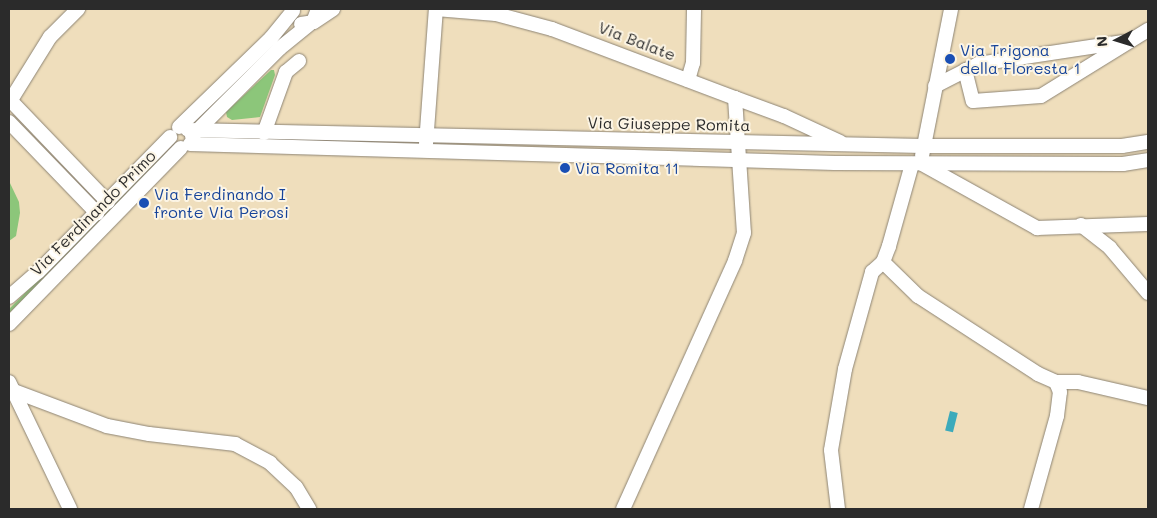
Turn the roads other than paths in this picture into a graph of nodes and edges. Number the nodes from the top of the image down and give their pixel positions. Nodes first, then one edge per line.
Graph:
1 (78, 9) edge
2 (333, 9) edge
3 (436, 9) edge
4 (694, 9) edge
5 (951, 9) edge
6 (293, 10) edge
7 (313, 18) edge
8 (1148, 30) edge
9 (1128, 41) junction
10 (299, 61) dead end
11 (965, 70) junction
12 (688, 80) junction
13 (935, 86) junction
14 (735, 98) junction
15 (10, 102) edge
16 (217, 110) junction
17 (9, 122) edge
18 (242, 133) junction
19 (264, 133) junction
20 (185, 136) junction
21 (427, 137) junction
22 (489, 138) junction
23 (293, 140) junction
24 (1148, 142) edge
25 (739, 143) junction
26 (845, 145) junction
27 (923, 146) junction
28 (1122, 146) junction
29 (425, 152) junction
30 (488, 154) junction
31 (740, 160) junction
32 (1148, 160) edge
33 (844, 163) junction
34 (917, 164) junction
35 (1123, 164) junction
36 (108, 202) junction
37 (97, 213) junction
38 (1148, 224) edge
39 (1081, 225) junction
40 (883, 262) junction
41 (1148, 293) edge
42 (9, 297) edge
43 (9, 324) edge
44 (1056, 382) junction
45 (11, 387) edge
46 (1148, 398) edge
47 (70, 509) edge
48 (309, 509) edge
49 (623, 509) edge
50 (838, 509) edge
51 (1031, 509) edge

1 - 15 street
2 - 7 street, Via Ferdinando Primo
3 - 12 street, Via Balate
3 - 21 street
4 - 12 street
5 - 13 street
6 - 7 street
6 - 20 street, Via Ferdinando Primo
7 - 16 street, Via Ferdinando Primo
8 - 9 street
9 - 11 street
9 - 11 street
10 - 19 street
11 - 13 street
12 - 14 street, Via Balate
13 - 27 street
14 - 25 street
14 - 26 street, Via Balate
15 - 36 street
16 - 18 street
16 - 20 street, Via Ferdinando Primo
17 - 37 street
18 - 19 street, Via Giuseppe Romita
18 - 20 street, Via Giuseppe Romita
19 - 23 street, Via Giuseppe Romita
20 - 23 street, Via Giuseppe Romita
20 - 36 street, Via Ferdinando Primo
20 - 43 street, Via Ferdinando Primo
21 - 22 street, Via Giuseppe Romita
21 - 23 street, Via Giuseppe Romita
21 - 29 street
22 - 25 street, Via Giuseppe Romita
22 - 30 street
23 - 29 street, Via Giuseppe Romita
24 - 28 street, Via Giuseppe Romita
25 - 26 street, Via Giuseppe Romita
25 - 31 street
26 - 27 street, Via Giuseppe Romita
26 - 33 street
27 - 28 street, Via Giuseppe Romita
27 - 34 street
28 - 35 street
29 - 30 street, Via Giuseppe Romita
30 - 31 street, Via Giuseppe Romita
31 - 33 street, Via Giuseppe Romita
31 - 49 street
32 - 35 street, Via Giuseppe Romita
33 - 34 street, Via Giuseppe Romita
34 - 35 street, Via Giuseppe Romita
34 - 39 street
34 - 40 street
36 - 37 street, Via Ferdinando Primo
37 - 42 street, Via Ferdinando Primo
38 - 39 street
39 - 41 street
40 - 44 street
40 - 50 street
44 - 46 street
44 - 51 street
45 - 47 street
45 - 48 street

